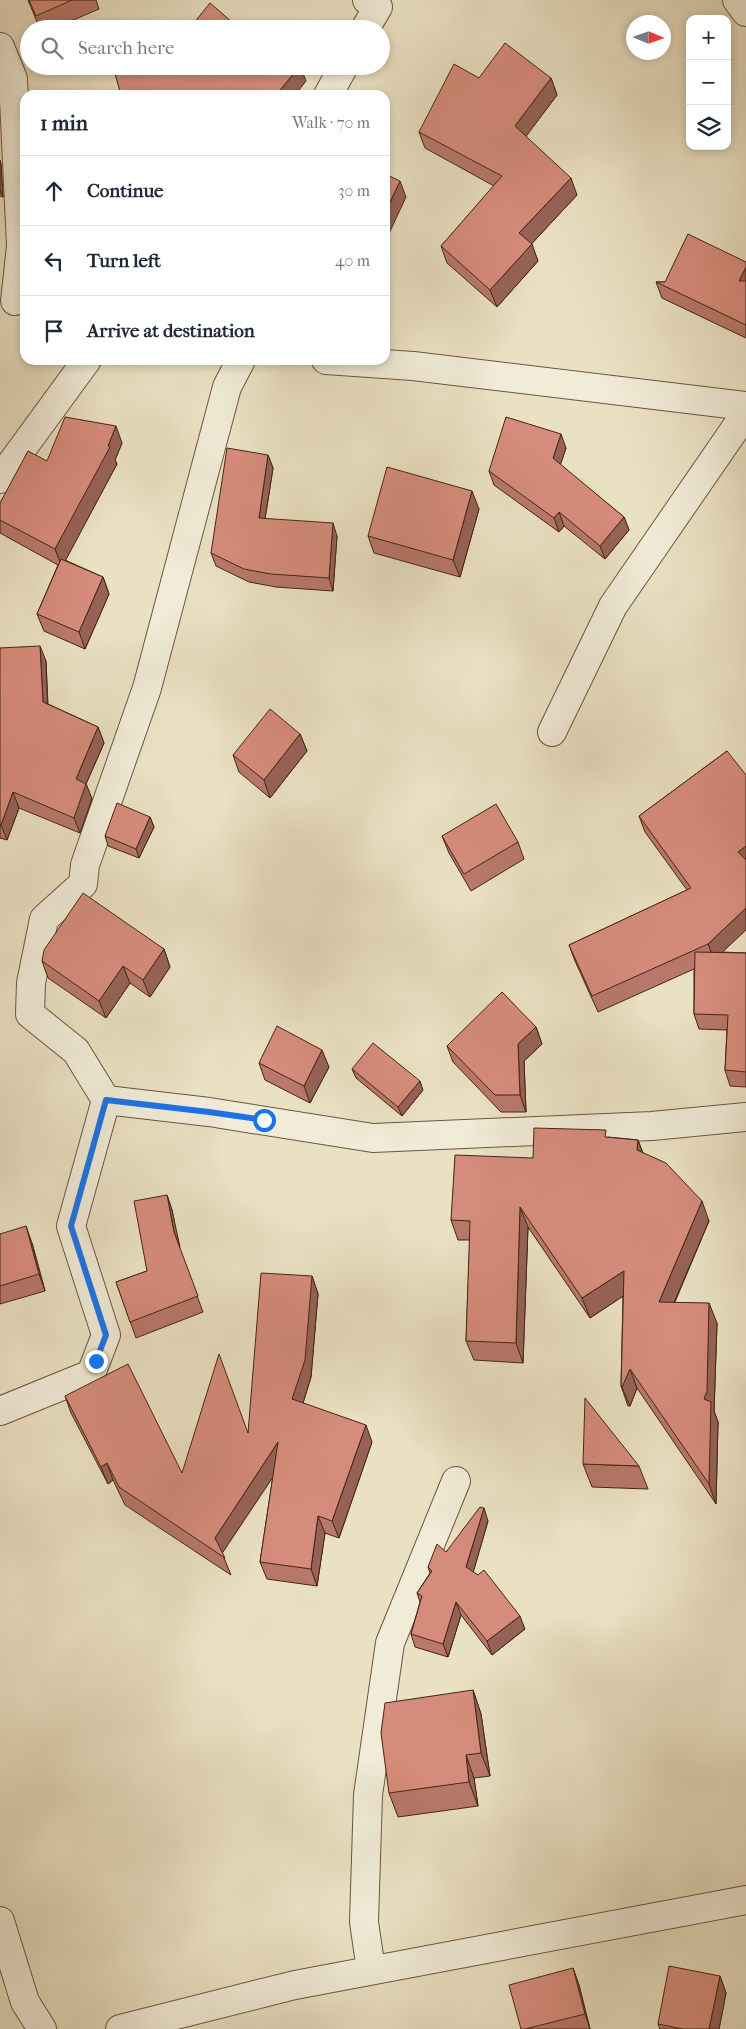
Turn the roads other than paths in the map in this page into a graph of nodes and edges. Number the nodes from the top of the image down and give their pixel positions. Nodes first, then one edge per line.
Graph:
1 (367, 0) edge
2 (737, 0) edge
3 (746, 12) edge
4 (371, 20) edge
5 (0, 47) edge
6 (339, 75) edge
7 (331, 90) edge
8 (20, 222) edge
9 (20, 253) edge
10 (13, 301) edge
11 (390, 364) edge
12 (83, 365) edge
13 (238, 365) edge
14 (746, 406) edge
15 (746, 413) edge
16 (0, 479) edge
17 (552, 732) dead end
18 (106, 1100) junction
19 (746, 1118) edge
20 (0, 1412) edge
21 (456, 1481) dead end
22 (746, 1900) edge
23 (0, 1921) edge
24 (371, 1970) junction
25 (42, 2029) edge
26 (120, 2029) edge

1 - 4 street
2 - 3 street
5 - 8 street
6 - 7 street
9 - 10 street
11 - 14 street
12 - 16 street
13 - 18 street
15 - 17 street
18 - 19 street
18 - 20 street
21 - 24 street
22 - 24 street
23 - 25 street
24 - 26 street

